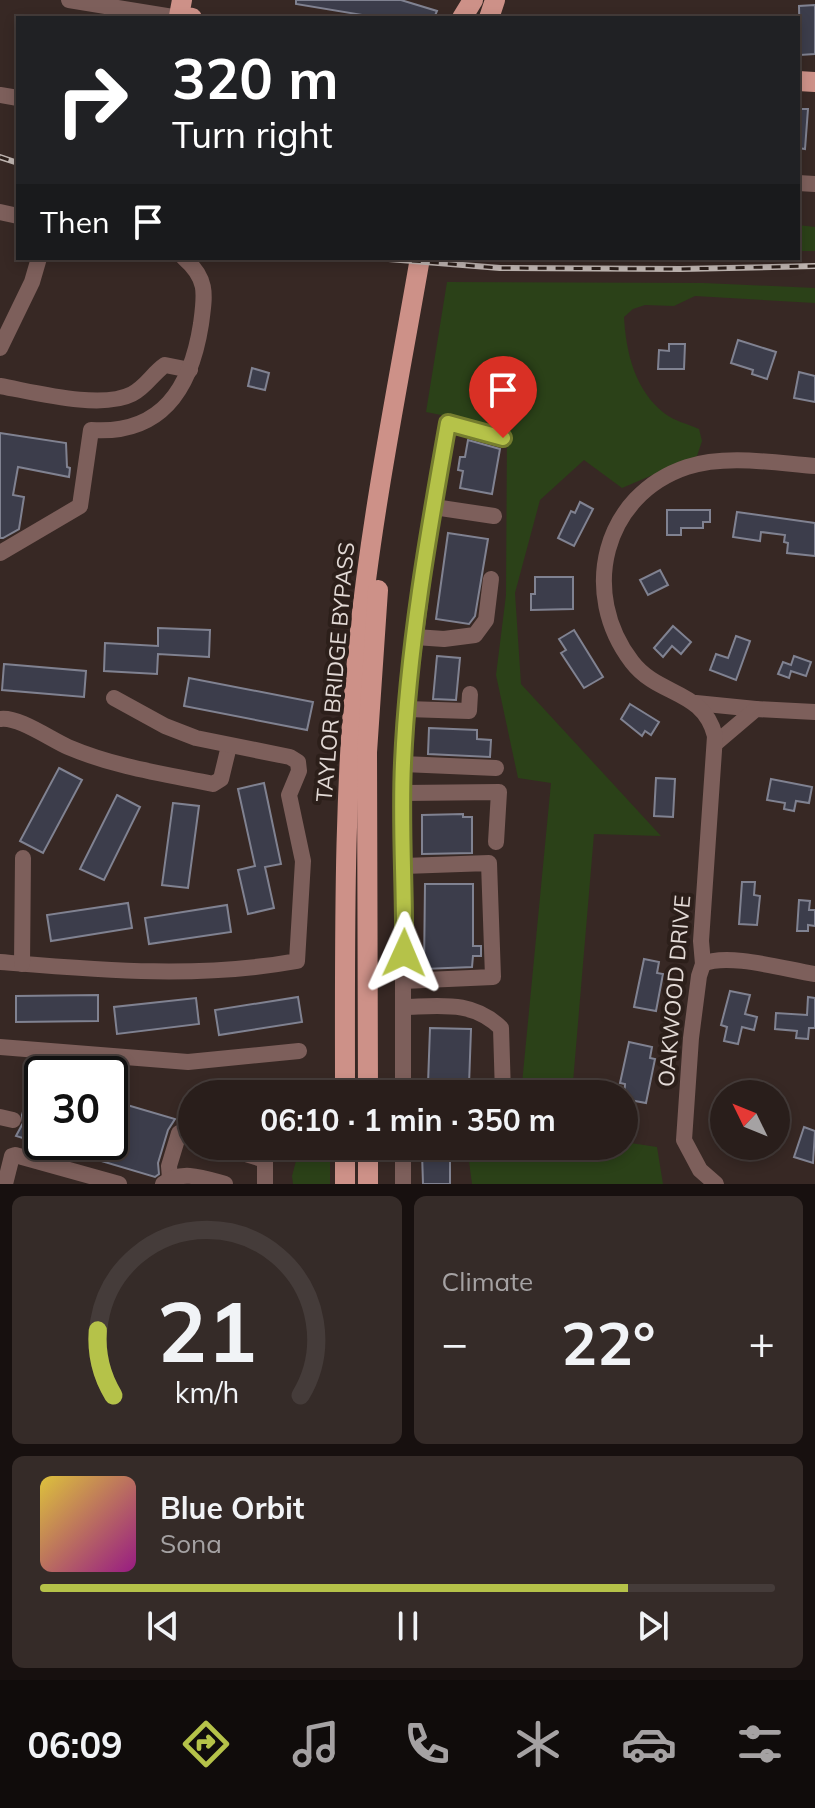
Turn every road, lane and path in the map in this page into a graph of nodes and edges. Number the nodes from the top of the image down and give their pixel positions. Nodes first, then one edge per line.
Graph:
1 (69, 0) edge
2 (183, 13) edge
3 (38, 260) edge
4 (186, 260) edge
5 (420, 260) edge
6 (434, 260) edge
7 (0, 348) edge
8 (190, 370) junction
9 (0, 386) edge
10 (78, 398) junction
11 (91, 430) junction
12 (503, 438) dead end
13 (815, 466) edge
14 (434, 507) junction
15 (494, 516) dead end
16 (0, 553) edge
17 (491, 579) dead end
18 (415, 637) junction
19 (470, 694) dead end
20 (114, 698) dead end
21 (696, 703) junction
22 (407, 709) junction
23 (756, 709) junction
24 (815, 712) edge
25 (0, 719) edge
26 (716, 743) junction
27 (229, 746) junction
28 (403, 764) junction
29 (496, 768) dead end
30 (403, 793) junction
31 (496, 842) dead end
32 (23, 858) dead end
33 (404, 866) junction
34 (0, 962) edge
35 (22, 964) junction
36 (703, 964) junction
37 (815, 974) edge
38 (403, 981) junction
39 (403, 1007) junction
40 (0, 1047) edge
41 (299, 1051) dead end
42 (345, 1080) edge
43 (368, 1080) edge
44 (403, 1080) edge
45 (503, 1080) edge
46 (178, 1136) edge
47 (265, 1160) edge
48 (345, 1160) edge
49 (368, 1160) edge
50 (403, 1160) edge
51 (167, 1181) edge
52 (7, 1184) edge
53 (119, 1184) edge
54 (225, 1184) edge
55 (265, 1184) edge
56 (345, 1184) edge
57 (368, 1184) edge
58 (403, 1184) edge
59 (716, 1184) edge

1 - 2 street
3 - 7 street
4 - 8 street
5 - 42 main road, TAYLOR BRIDGE BYPASS
6 - 43 main road, TAYLOR BRIDGE BYPASS
8 - 10 street
8 - 11 street
9 - 10 street
10 - 11 street
11 - 16 street
12 - 14 street
13 - 21 street
14 - 15 street
14 - 18 street
17 - 18 street
18 - 22 street
19 - 22 street
20 - 27 street
21 - 23 street
21 - 26 street
22 - 28 street
23 - 24 street
23 - 26 street
25 - 27 street
26 - 36 street, OAKWOOD DRIVE
27 - 35 street
28 - 29 street
28 - 30 street
30 - 31 street
30 - 33 street
32 - 35 street
33 - 38 street
33 - 38 street
34 - 35 street
36 - 37 street
36 - 59 street, OAKWOOD DRIVE
38 - 39 street
39 - 44 street
39 - 45 street
40 - 41 street
46 - 51 street
47 - 55 street
48 - 56 main road
49 - 57 main road
50 - 58 street
51 - 54 street
52 - 53 street

